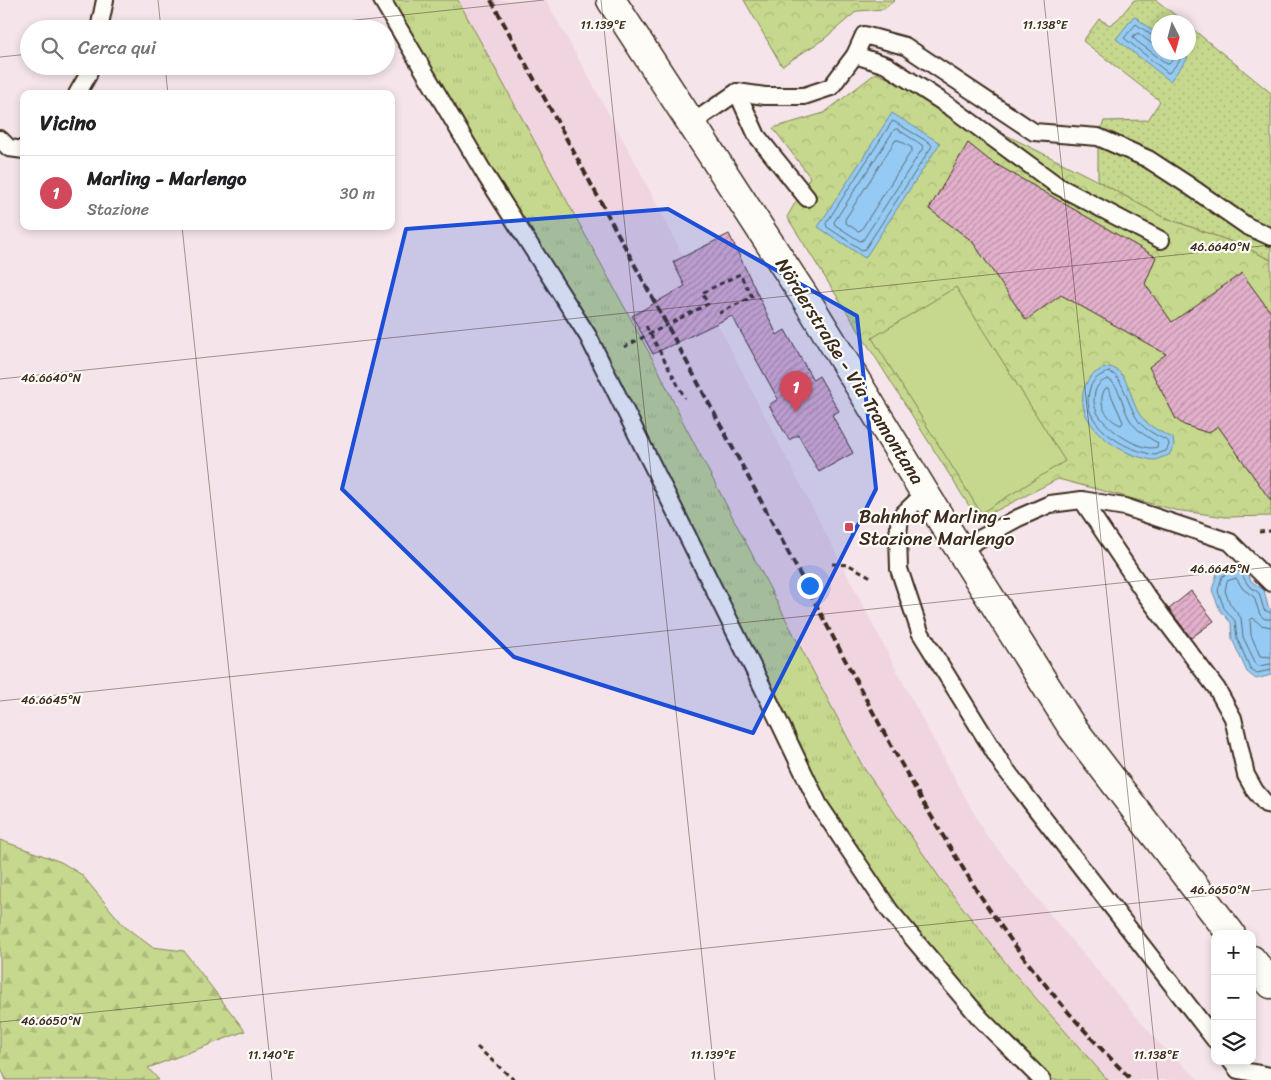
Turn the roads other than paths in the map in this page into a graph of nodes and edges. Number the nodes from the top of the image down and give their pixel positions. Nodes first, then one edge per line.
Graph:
1 (105, 0) edge
2 (382, 0) edge
3 (611, 0) edge
4 (101, 20) edge
5 (394, 20) edge
6 (395, 22) edge
7 (855, 56) junction
8 (88, 75) edge
9 (79, 90) edge
10 (737, 92) junction
11 (692, 123) junction
12 (0, 139) edge
13 (20, 149) edge
14 (807, 198) dead end
15 (1271, 237) edge
16 (1161, 240) dead end
17 (925, 493) junction
18 (1082, 500) junction
19 (961, 549) junction
20 (1271, 583) edge
21 (1271, 805) edge
22 (1228, 930) edge
23 (1256, 965) edge
24 (1271, 984) edge
25 (1211, 1035) edge
26 (1234, 1065) edge
27 (1271, 1076) edge
28 (1042, 1080) edge

1 - 4 lane
2 - 5 lane
3 - 11 street, Nörderstraße - Via Tramontana
6 - 28 lane
7 - 10 lane
7 - 15 lane
7 - 16 lane
8 - 9 lane
10 - 11 lane
10 - 14 lane
11 - 17 street, Nörderstraße - Via Tramontana
12 - 13 lane
17 - 19 street, Nörderstraße - Via Tramontana
17 - 25 lane
18 - 19 lane
18 - 20 lane
18 - 21 lane
19 - 22 street, Nörderstraße - Via Tramontana
23 - 24 street
26 - 27 lane

